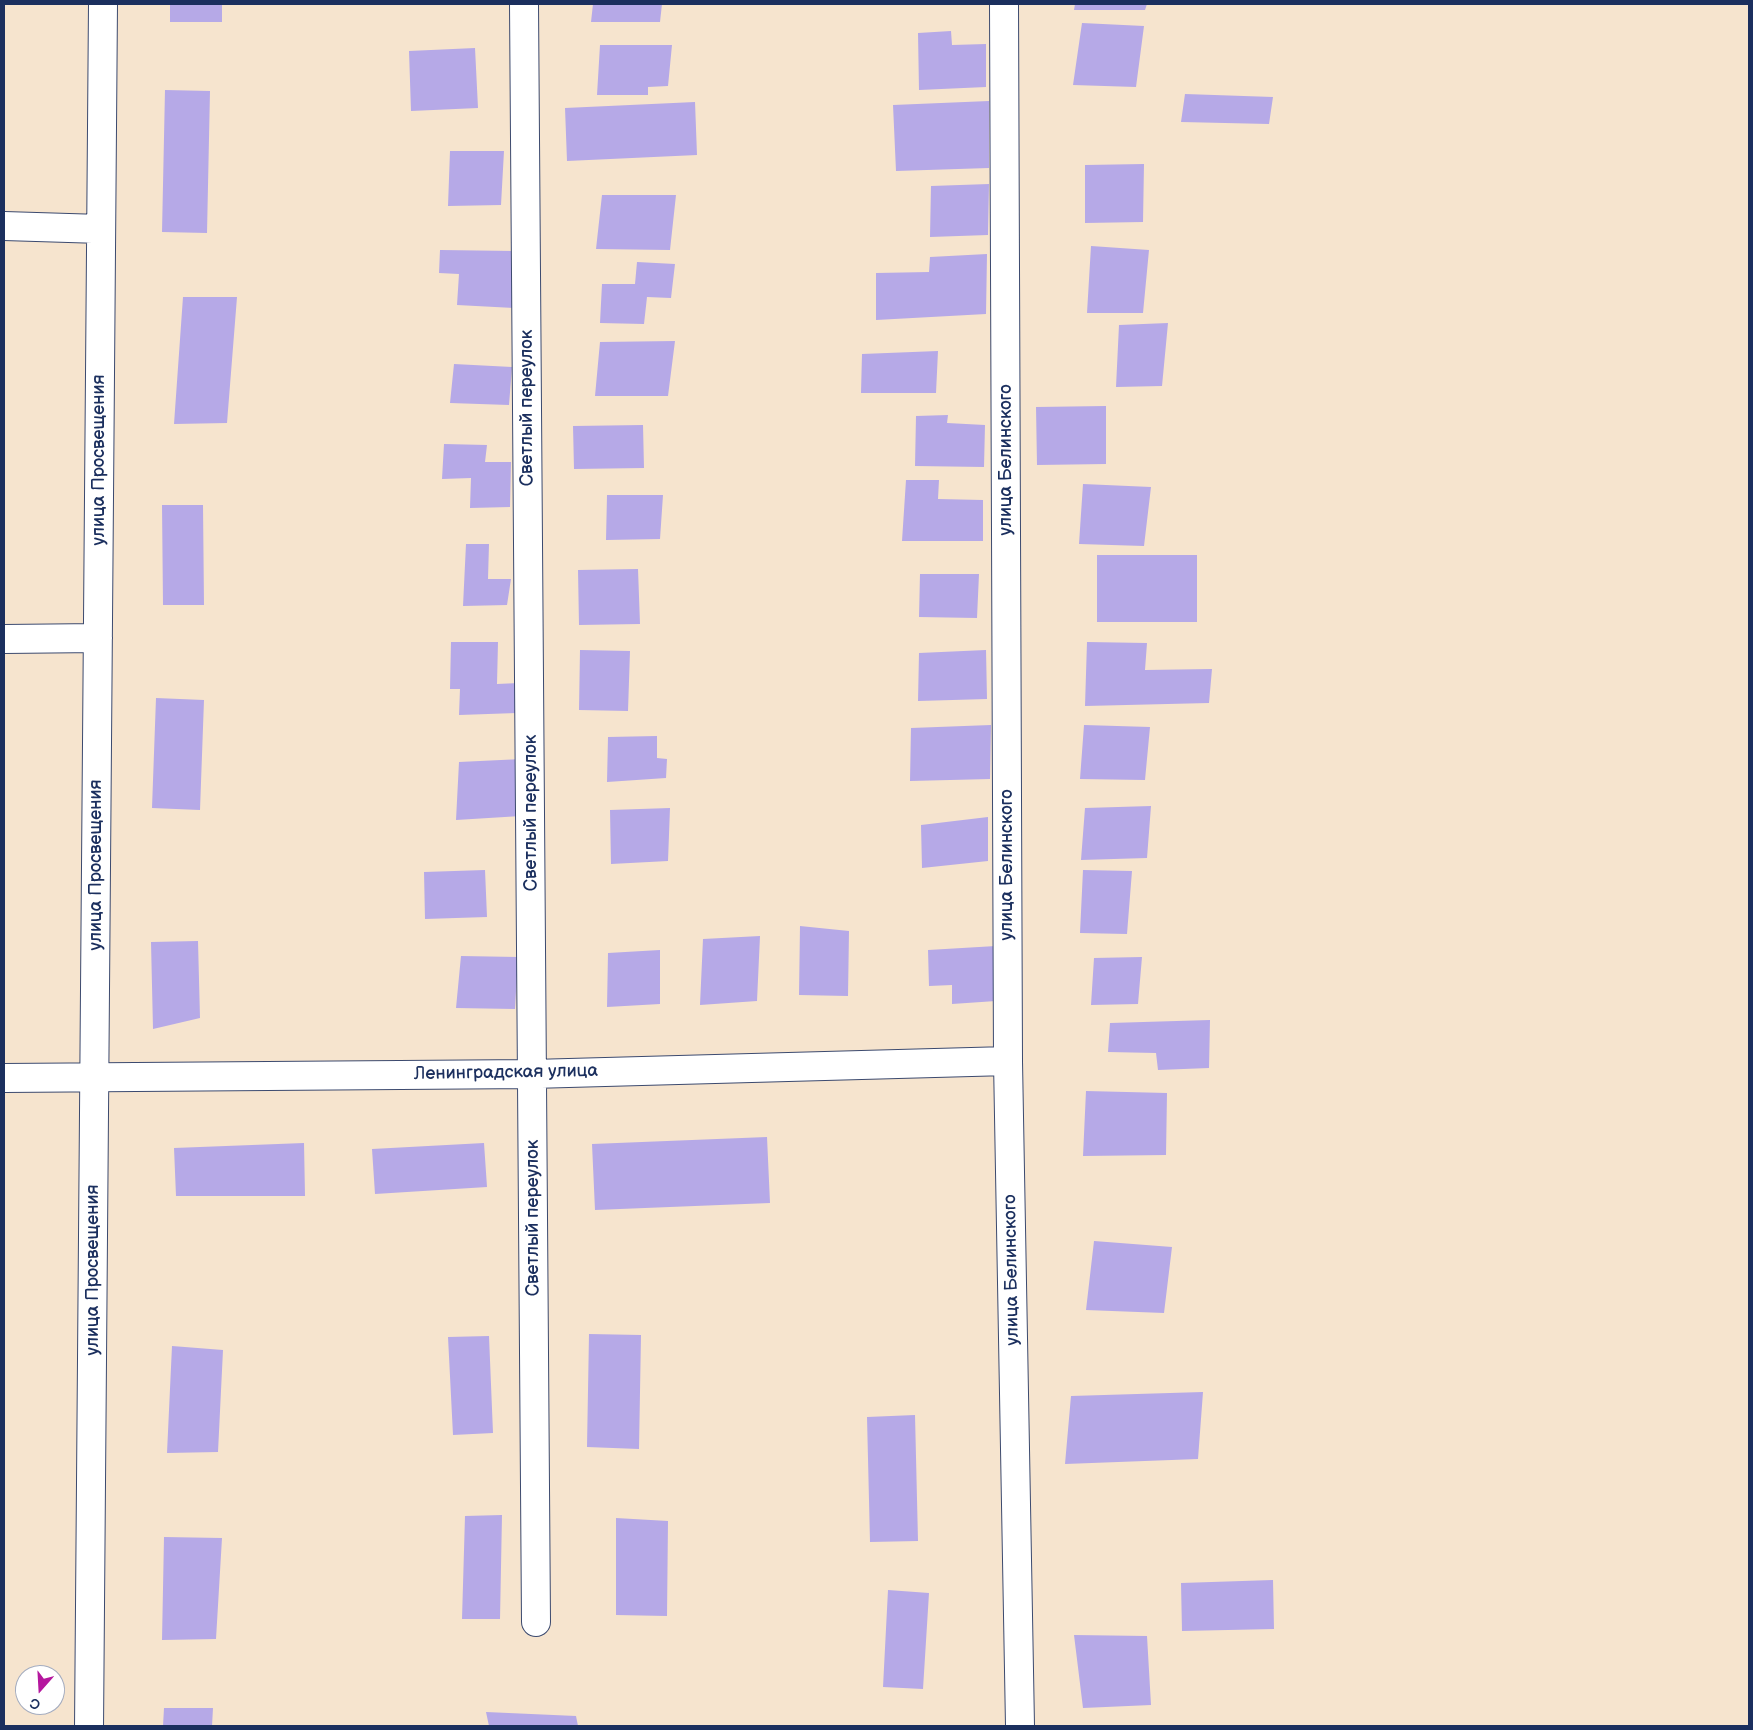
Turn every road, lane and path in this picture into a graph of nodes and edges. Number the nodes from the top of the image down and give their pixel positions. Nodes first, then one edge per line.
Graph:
1 (103, 4) edge
2 (524, 4) edge
3 (1004, 4) edge
4 (4, 226) edge
5 (101, 229) junction
6 (98, 638) junction
7 (4, 639) edge
8 (1008, 1061) junction
9 (532, 1074) junction
10 (4, 1078) edge
11 (94, 1078) junction
12 (536, 1622) dead end
13 (89, 1726) edge
14 (1020, 1726) edge

1 - 5 street, улица Просвещения
2 - 9 street, Светлый переулок
3 - 8 street, улица Белинского
4 - 5 street
5 - 6 street, улица Просвещения
6 - 7 street
6 - 11 street, улица Просвещения
8 - 9 street, Ленинградская улица
8 - 14 street, улица Белинского
9 - 11 street, Ленинградская улица
9 - 12 street, Светлый переулок
10 - 11 street, Ленинградская улица
11 - 13 street, улица Просвещения

